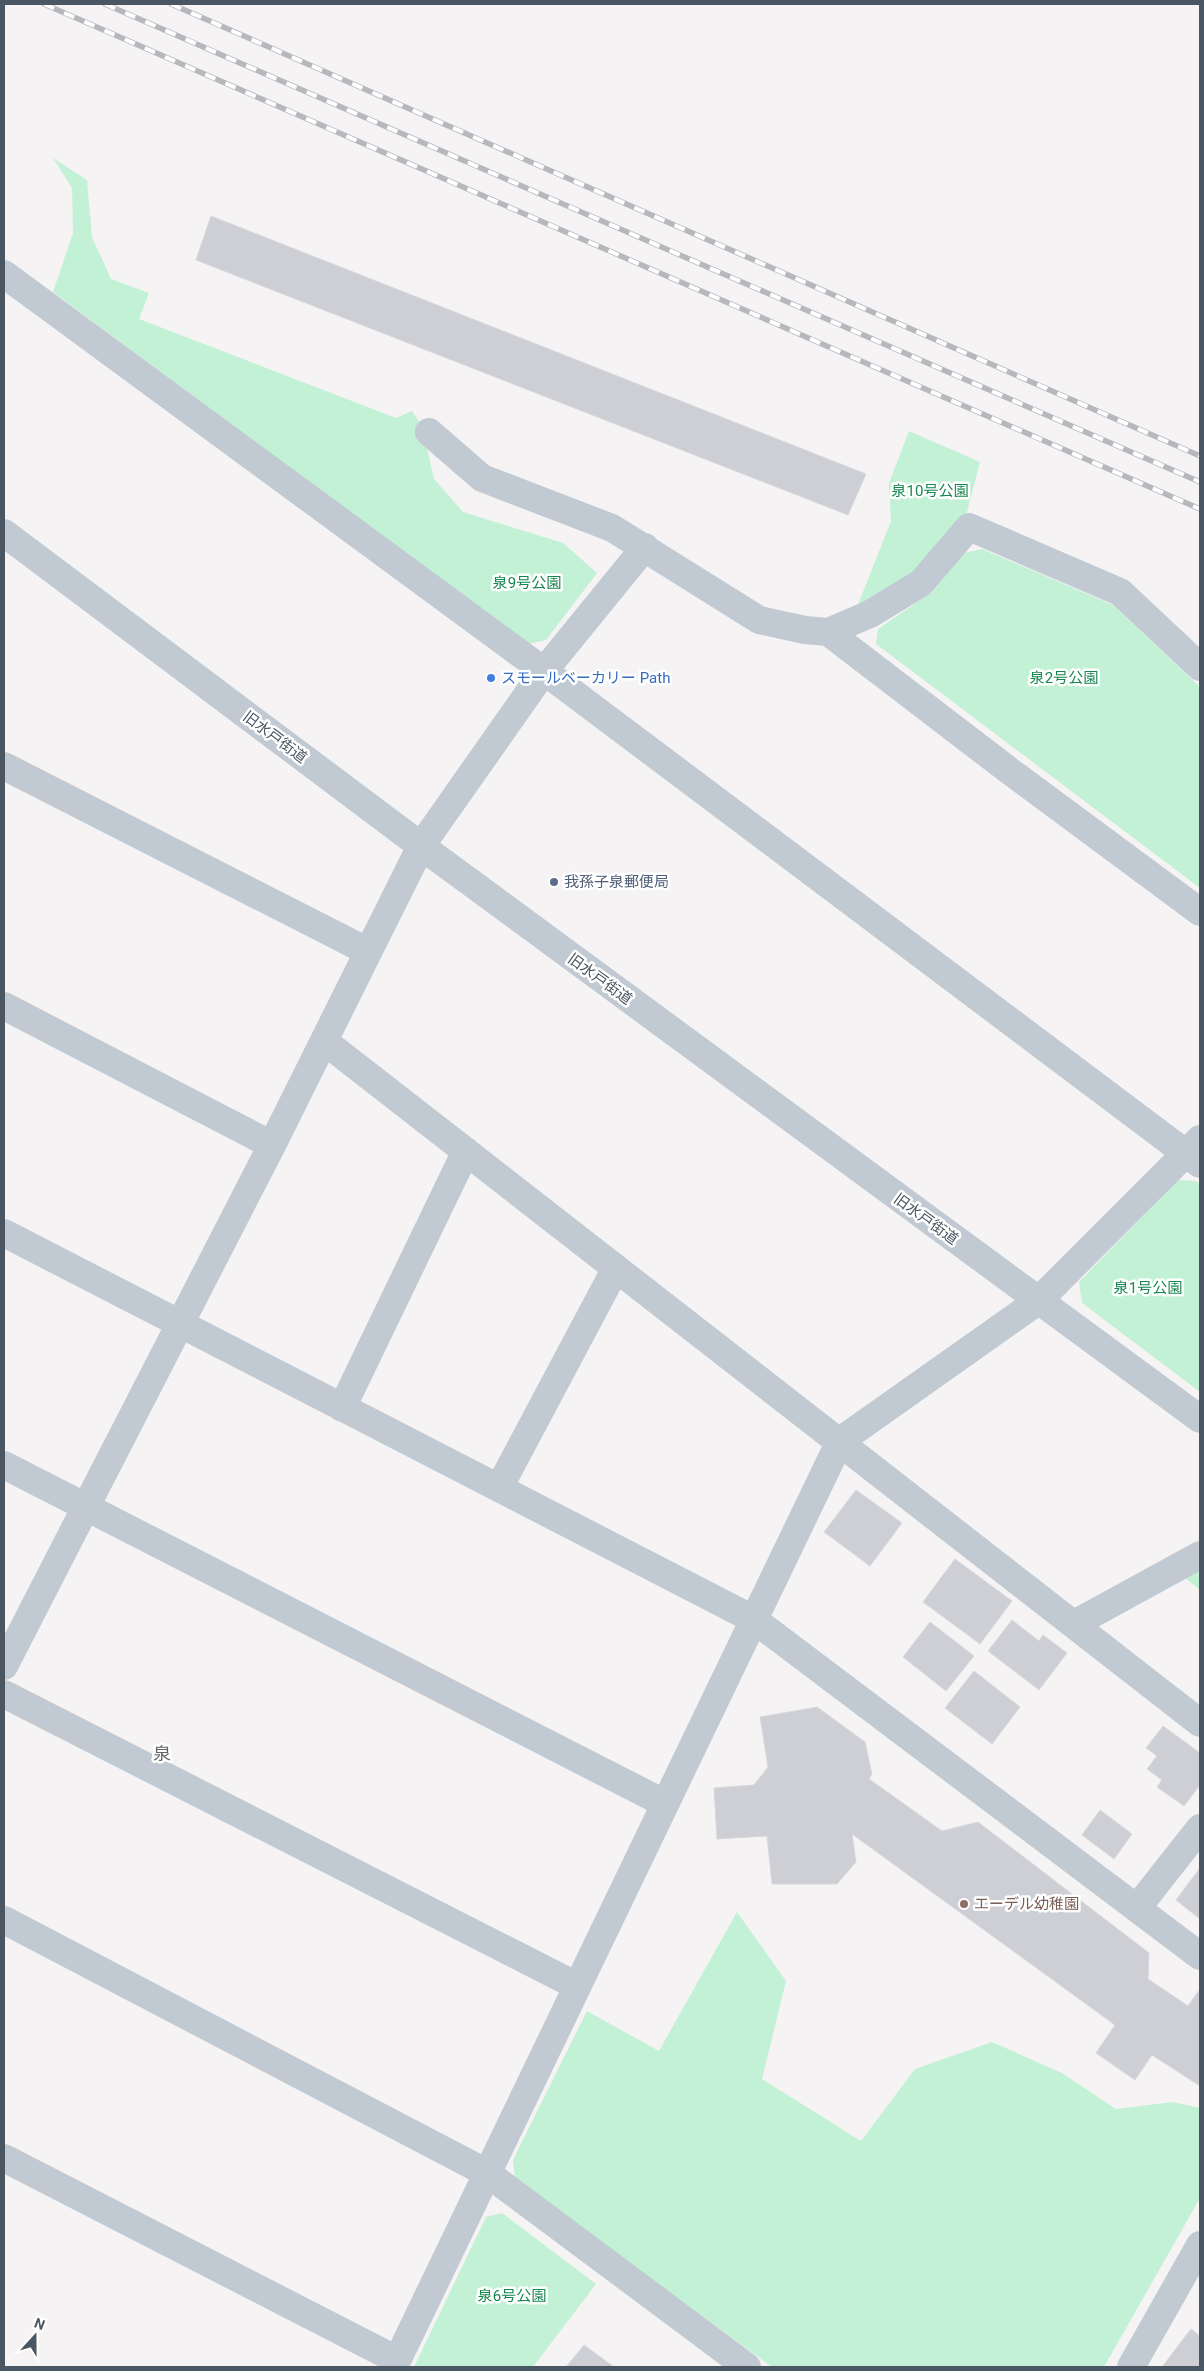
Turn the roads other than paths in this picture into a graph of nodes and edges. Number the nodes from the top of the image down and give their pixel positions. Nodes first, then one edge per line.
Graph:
1 (4, 274) edge
2 (429, 432) dead end
3 (4, 533) edge
4 (645, 547) junction
5 (828, 632) junction
6 (1200, 667) edge
7 (544, 671) junction
8 (4, 766) edge
9 (421, 846) junction
10 (1200, 912) edge
11 (367, 951) junction
12 (4, 1006) edge
13 (324, 1041) junction
14 (272, 1145) junction
15 (466, 1151) junction
16 (1195, 1153) edge
17 (4, 1233) edge
18 (616, 1268) junction
19 (1038, 1301) junction
20 (180, 1324) junction
21 (342, 1408) junction
22 (1200, 1420) edge
23 (840, 1441) junction
24 (4, 1465) edge
25 (499, 1488) junction
26 (87, 1507) junction
27 (1200, 1555) edge
28 (753, 1619) junction
29 (1074, 1624) junction
30 (4, 1666) edge
31 (4, 1694) edge
32 (1200, 1723) edge
33 (664, 1803) junction
34 (1200, 1828) edge
35 (1137, 1908) junction
36 (4, 1920) edge
37 (1200, 1956) edge
38 (577, 1986) junction
39 (4, 2158) edge
40 (487, 2173) junction
41 (1200, 2245) edge
42 (396, 2364) edge
43 (747, 2367) edge
44 (1131, 2367) edge

1 - 7 street
2 - 4 street
3 - 9 street, 旧水戸街道
4 - 5 street
4 - 7 street
5 - 6 street
5 - 10 street
7 - 9 street
7 - 16 street
8 - 11 street
9 - 11 street
9 - 19 street, 旧水戸街道
11 - 13 street
12 - 14 street
13 - 14 street
13 - 15 street
14 - 20 street
15 - 18 street
15 - 21 street
16 - 19 street
17 - 20 street
18 - 23 street
18 - 25 street
19 - 22 street, 旧水戸街道
19 - 23 street
20 - 21 street
20 - 26 street
21 - 25 street
23 - 28 street
23 - 29 street
24 - 26 street
25 - 28 street
26 - 30 street
26 - 33 street
27 - 29 street
28 - 33 street
28 - 35 street
29 - 32 street
31 - 38 street
33 - 38 street
34 - 35 street
35 - 37 street
36 - 40 street
38 - 40 street
39 - 42 street
40 - 42 street
40 - 43 street
41 - 44 street

